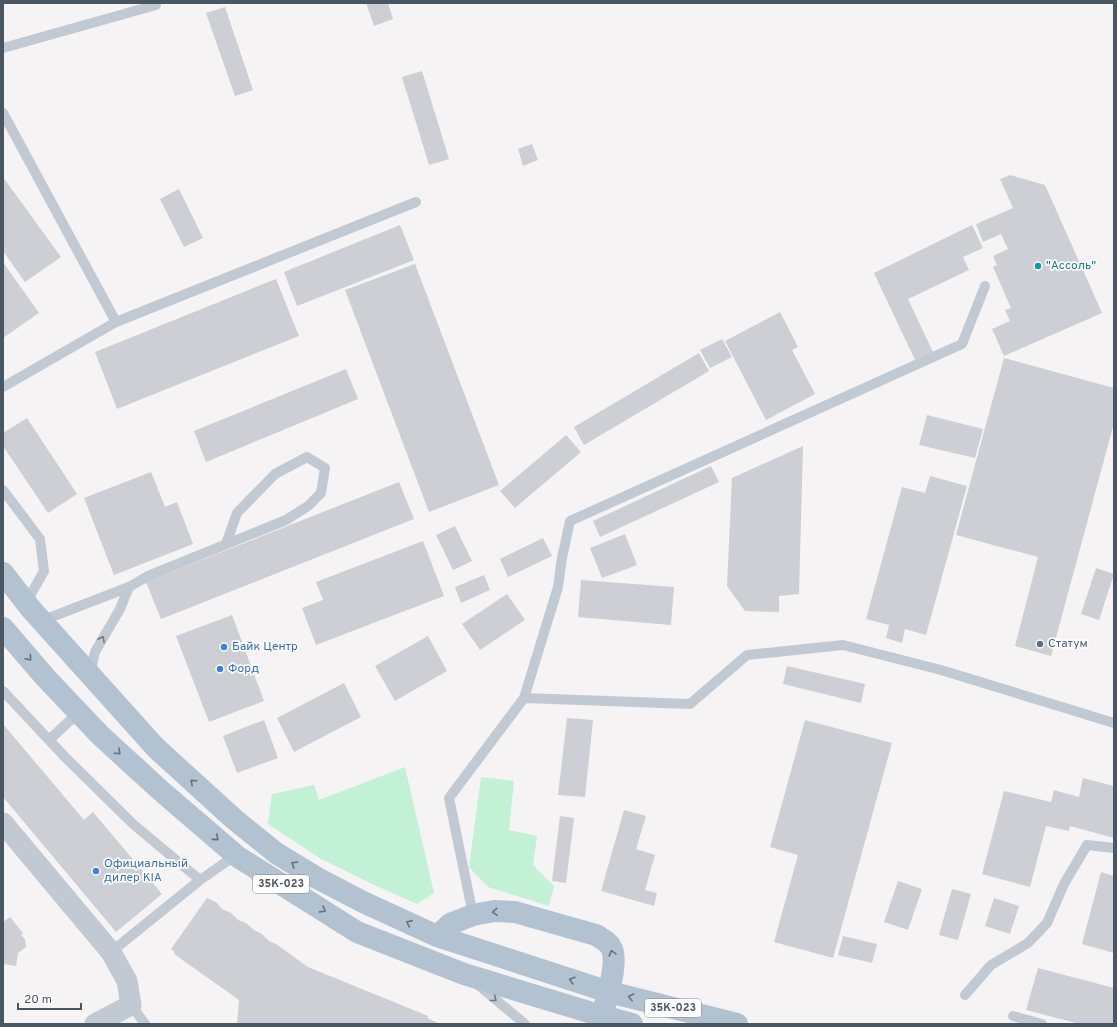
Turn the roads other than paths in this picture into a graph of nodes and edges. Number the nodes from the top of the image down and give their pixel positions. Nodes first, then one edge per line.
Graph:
1 (156, 5) dead end
2 (3, 48) edge
3 (3, 113) edge
4 (416, 202) dead end
5 (985, 286) dead end
6 (116, 322) junction
7 (3, 387) edge
8 (3, 490) edge
9 (226, 544) junction
10 (3, 572) edge
11 (129, 587) junction
12 (26, 603) junction
13 (41, 621) junction
14 (3, 628) edge
15 (89, 676) junction
16 (3, 691) edge
17 (524, 698) junction
18 (78, 712) junction
19 (1114, 723) edge
20 (48, 740) junction
21 (3, 823) edge
22 (1114, 848) edge
23 (236, 855) junction
24 (200, 880) junction
25 (473, 915) junction
26 (437, 936) junction
27 (111, 952) junction
28 (464, 974) junction
29 (609, 992) junction
30 (965, 995) dead end
31 (131, 1005) junction
32 (602, 1016) junction
33 (1013, 1016) dead end
34 (95, 1024) edge
35 (145, 1024) edge
36 (525, 1024) edge
37 (632, 1024) edge
38 (736, 1024) edge
39 (1042, 1024) edge

1 - 2 lane
3 - 6 lane
4 - 6 lane
5 - 17 lane
6 - 7 lane
8 - 12 lane
9 - 9 lane
9 - 11 lane
10 - 12 main road, 35К-023
11 - 13 lane
15 -> 11 lane
12 - 13 main road, 35К-023
13 - 15 main road, 35К-023
14 -> 18 main road, 35К-023
26 -> 15 main road, 35К-023
16 - 20 lane
17 - 19 lane
17 - 25 lane
18 - 20 lane
18 -> 23 main road, 35К-023
20 - 24 lane
21 - 27 street
22 - 30 lane
23 - 24 lane
23 -> 28 main road, 35К-023
24 - 27 lane
25 - 26 main road
29 -> 25 main road
29 -> 26 main road, 35К-023
27 - 31 street
28 - 32 main road, 35К-023
28 -> 36 lane
29 - 32 main road
38 -> 29 main road, 35К-023
31 - 34 street
31 - 35 lane
32 - 37 main road, 35К-023
33 - 39 lane

